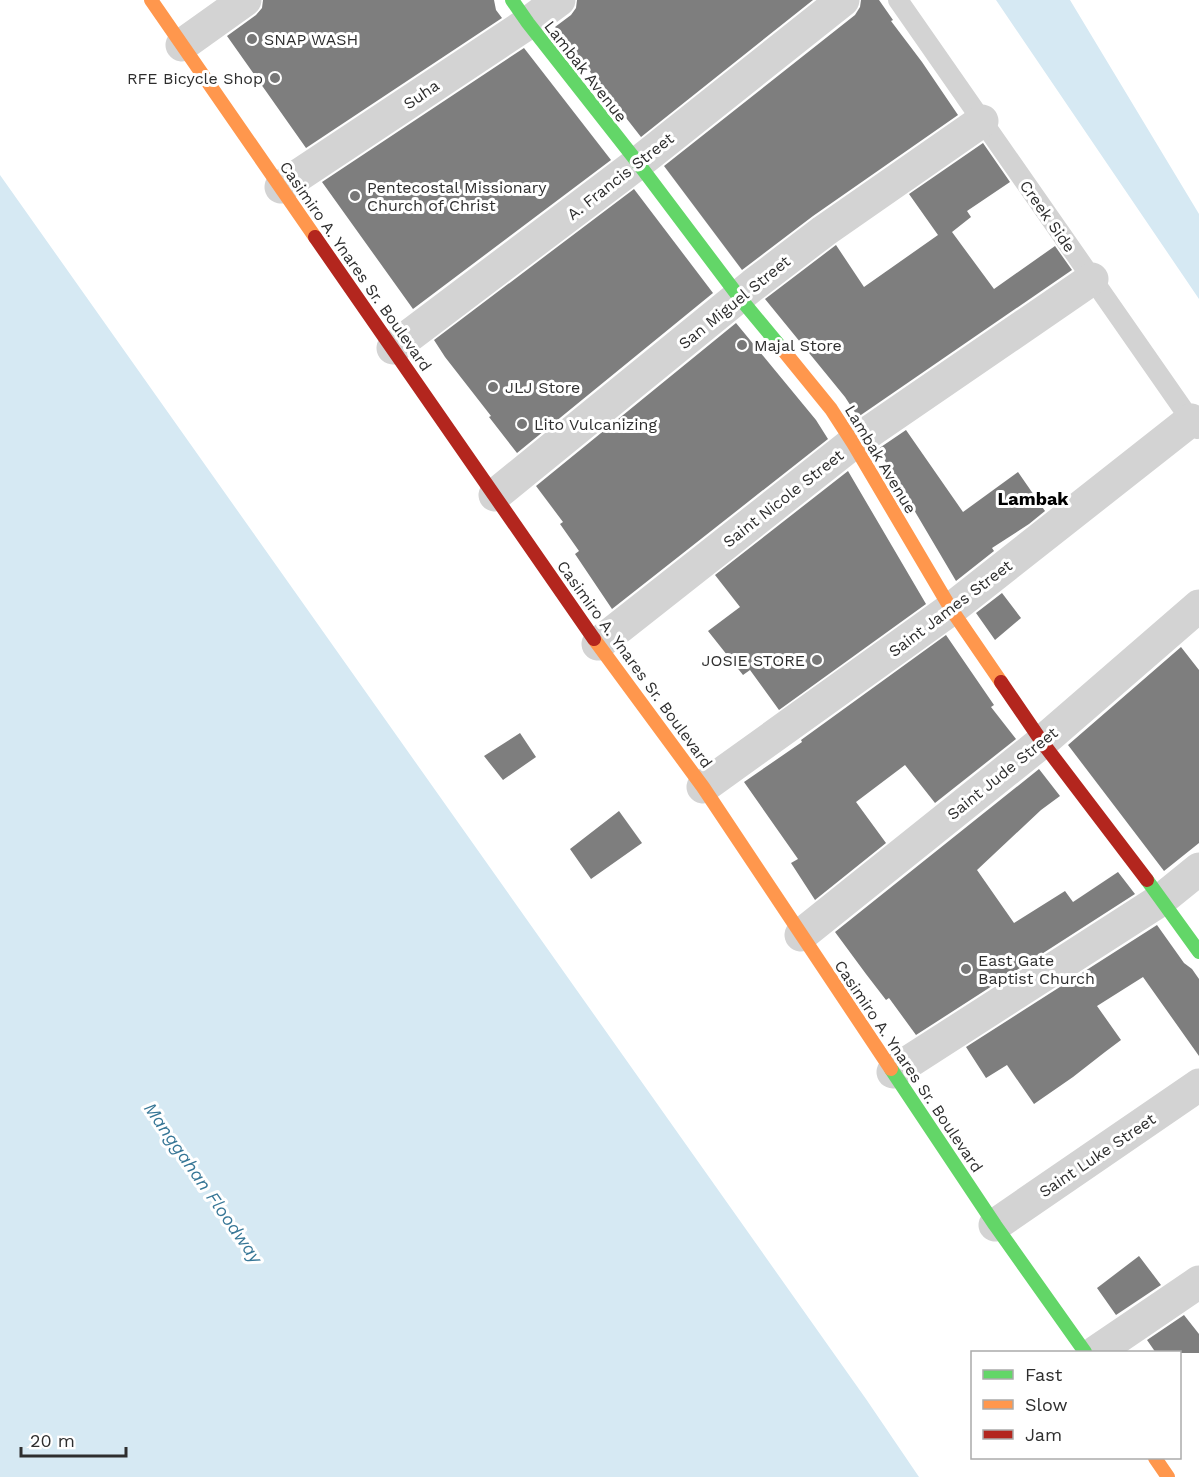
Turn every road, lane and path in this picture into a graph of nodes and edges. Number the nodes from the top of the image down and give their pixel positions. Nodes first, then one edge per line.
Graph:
1 (151, 0) edge
2 (246, 0) edge
3 (559, 0) edge
4 (843, 0) edge
5 (898, 0) edge
6 (520, 12) edge
7 (182, 45) junction
8 (982, 121) junction
9 (638, 163) junction
10 (281, 187) junction
11 (1092, 279) junction
12 (739, 297) junction
13 (393, 348) junction
14 (1195, 425) edge
15 (853, 443) junction
16 (495, 495) junction
17 (1199, 606) edge
18 (951, 609) junction
19 (598, 644) junction
20 (1042, 742) junction
21 (703, 788) junction
22 (1199, 869) edge
23 (1162, 899) junction
24 (801, 935) junction
25 (1199, 952) edge
26 (893, 1072) junction
27 (1199, 1085) edge
28 (995, 1225) junction
29 (1199, 1282) edge
30 (1084, 1351) edge
31 (1099, 1351) edge
32 (1156, 1459) edge
33 (1168, 1477) edge

1 - 7 main road, Casimiro A. Ynares Sr. Boulevard
2 - 7 street
3 - 6 street, Suha
4 - 9 street, A. Francis Street
5 - 8 lane, Creek Side
6 - 9 main road, Lambak Avenue
6 - 10 street, Suha
7 - 10 main road, Casimiro A. Ynares Sr. Boulevard
8 - 11 lane, Creek Side
8 - 12 street, San Miguel Street
9 - 12 main road, Lambak Avenue
9 - 13 street, A. Francis Street
10 - 13 main road, Casimiro A. Ynares Sr. Boulevard
11 - 14 lane, Creek Side
11 - 15 street, Saint Nicole Street
12 - 15 main road, Lambak Avenue
12 - 16 street, San Miguel Street
13 - 16 main road, Casimiro A. Ynares Sr. Boulevard
14 - 18 street, Saint James Street
15 - 18 main road, Lambak Avenue
15 - 19 street, Saint Nicole Street
16 - 19 main road, Casimiro A. Ynares Sr. Boulevard
17 - 20 street, Saint Jude Street
18 - 20 main road, Lambak Avenue
18 - 21 street, Saint James Street
19 - 21 main road, Casimiro A. Ynares Sr. Boulevard
20 - 23 main road, Lambak Avenue
20 - 24 street, Saint Jude Street
21 - 24 main road, Casimiro A. Ynares Sr. Boulevard
22 - 23 street
23 - 25 main road, Lambak Avenue
23 - 26 street
24 - 26 main road, Casimiro A. Ynares Sr. Boulevard
26 - 28 main road, Casimiro A. Ynares Sr. Boulevard
27 - 28 street, Saint Luke Street
28 - 30 main road, Casimiro A. Ynares Sr. Boulevard
29 - 31 street
32 - 33 main road

